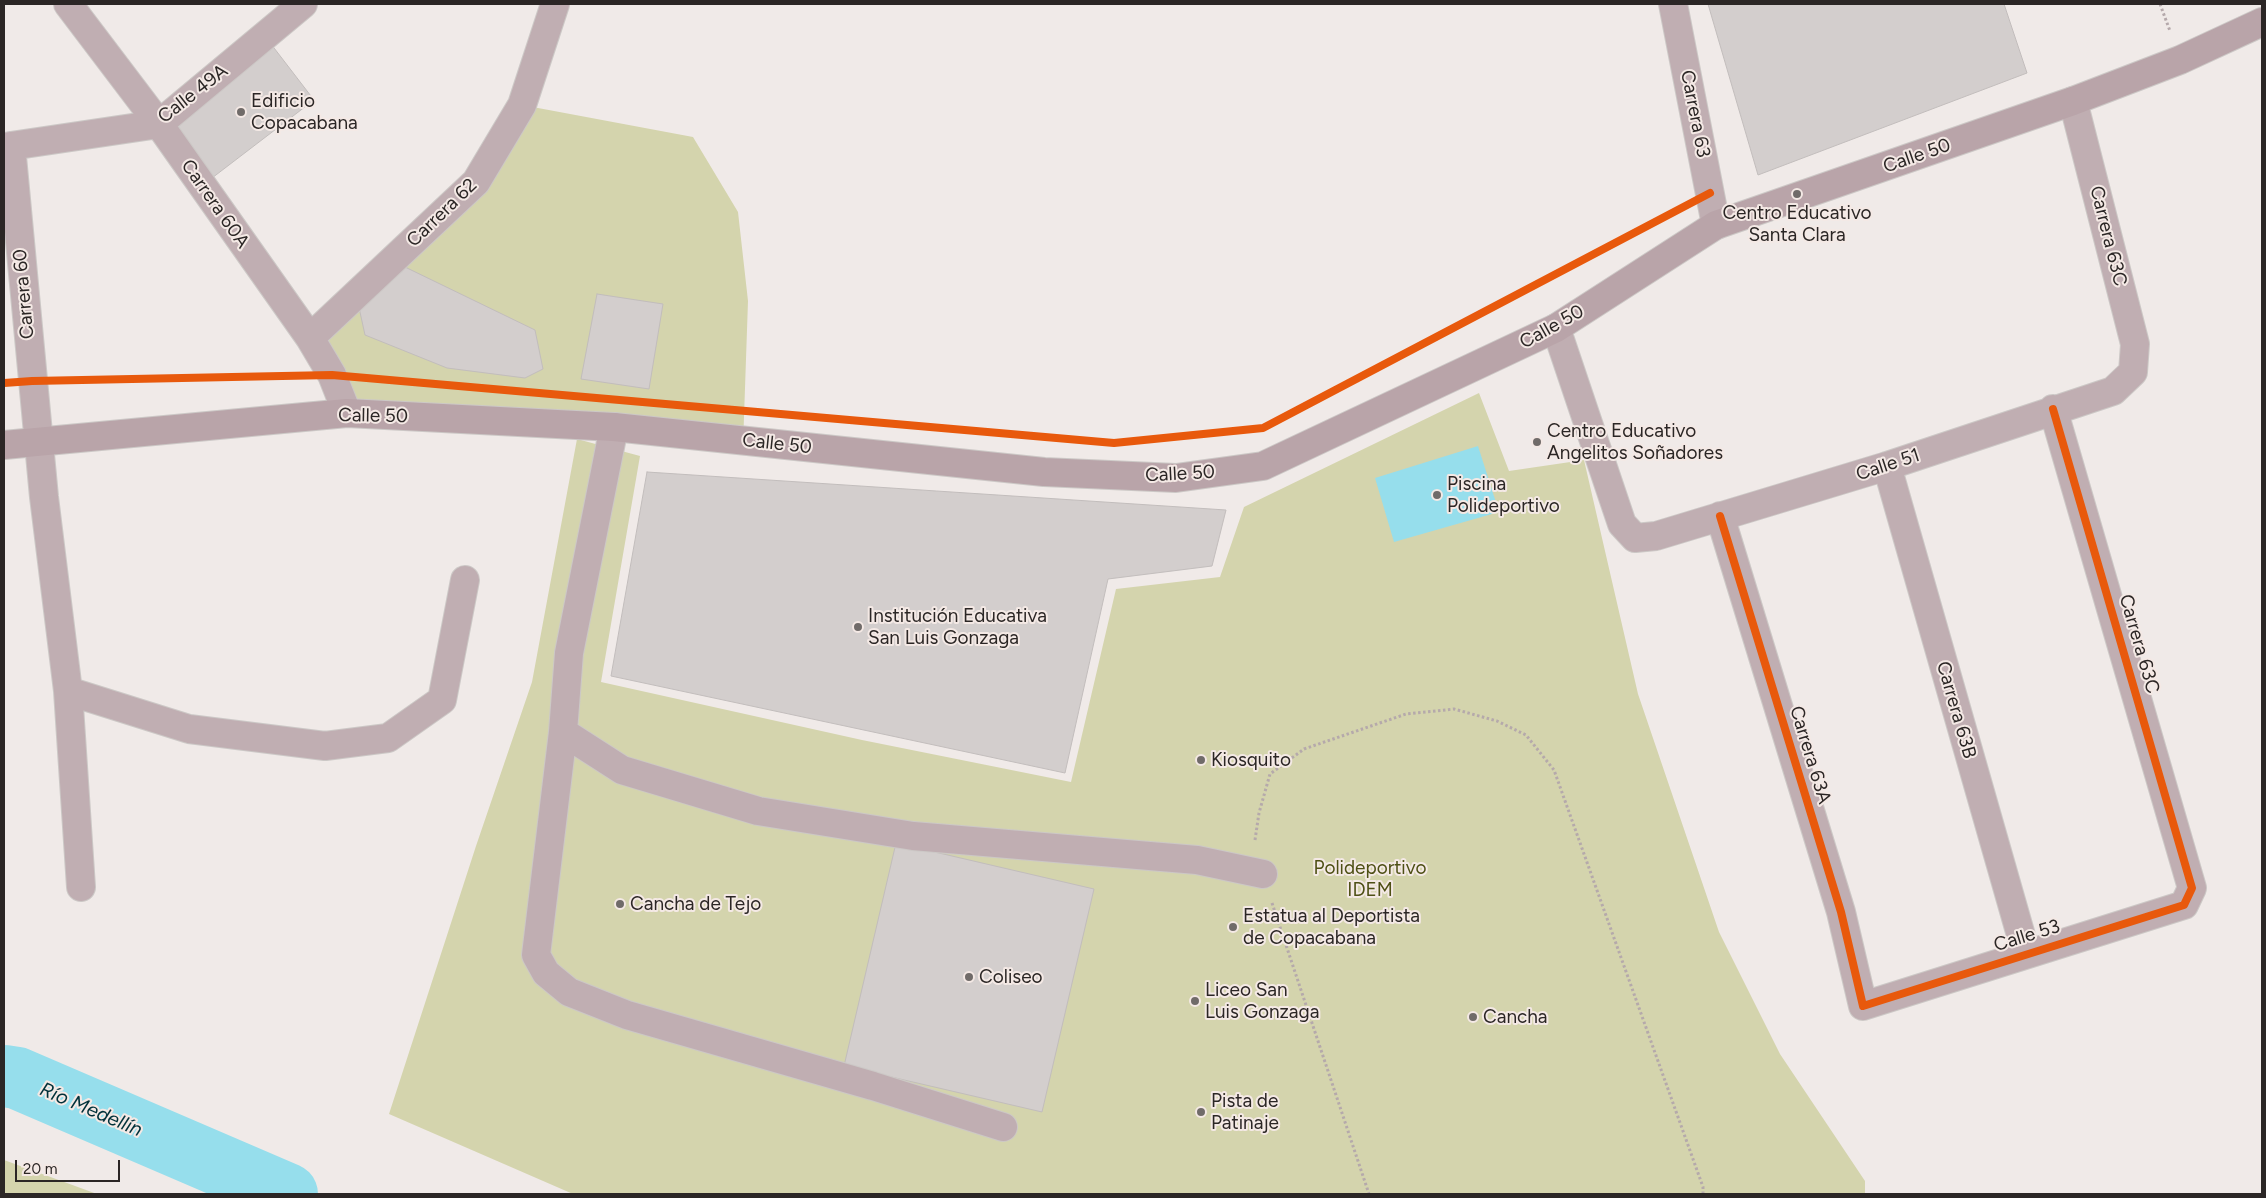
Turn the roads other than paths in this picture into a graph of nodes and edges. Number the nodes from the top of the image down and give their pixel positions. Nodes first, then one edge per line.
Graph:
1 (68, 4) edge
2 (303, 4) edge
3 (555, 4) edge
4 (1673, 4) edge
5 (2262, 22) edge
6 (2073, 102) junction
7 (159, 124) junction
8 (7, 146) edge
9 (1716, 225) junction
10 (1556, 328) junction
11 (310, 338) junction
12 (2133, 372) joint
13 (2053, 409) junction
14 (347, 413) junction
15 (614, 427) junction
16 (40, 441) junction
17 (4, 444) edge
18 (1887, 466) junction
19 (1720, 516) junction
20 (465, 580) dead end
21 (68, 690) junction
22 (563, 732) junction
23 (1263, 874) road end
24 (81, 886) dead end
25 (2192, 888) joint
26 (2026, 953) junction
27 (1863, 1006) joint
28 (1003, 1127) dead end

1 - 7 street, Carrera 60A
2 - 7 street, Calle 49A
3 - 11 street, Carrera 62
4 - 9 street, Carrera 63
5 - 6 main road, Calle 50
6 - 9 main road, Calle 50
6 - 12 street, Carrera 63C
7 - 8 street, Calle 49A
7 - 11 street, Carrera 60A
8 - 16 street, Carrera 60
9 - 10 main road, Calle 50
10 - 15 main road, Calle 50
10 - 19 street, Calle 51
11 - 14 street, Carrera 60A
12 - 13 street, Calle 51
13 - 18 street, Calle 51
13 - 25 street, Carrera 63C
14 - 15 main road, Calle 50
14 - 16 main road, Calle 50
15 - 22 street
16 - 17 main road, Calle 50
16 - 21 street, Carrera 60
18 - 19 street, Calle 51
18 - 26 street, Carrera 63B
19 - 27 street, Carrera 63A
20 - 21 street
21 - 24 street, Carrera 60
22 - 23 street
22 - 28 street
25 - 26 street, Calle 53
26 - 27 street, Calle 53

